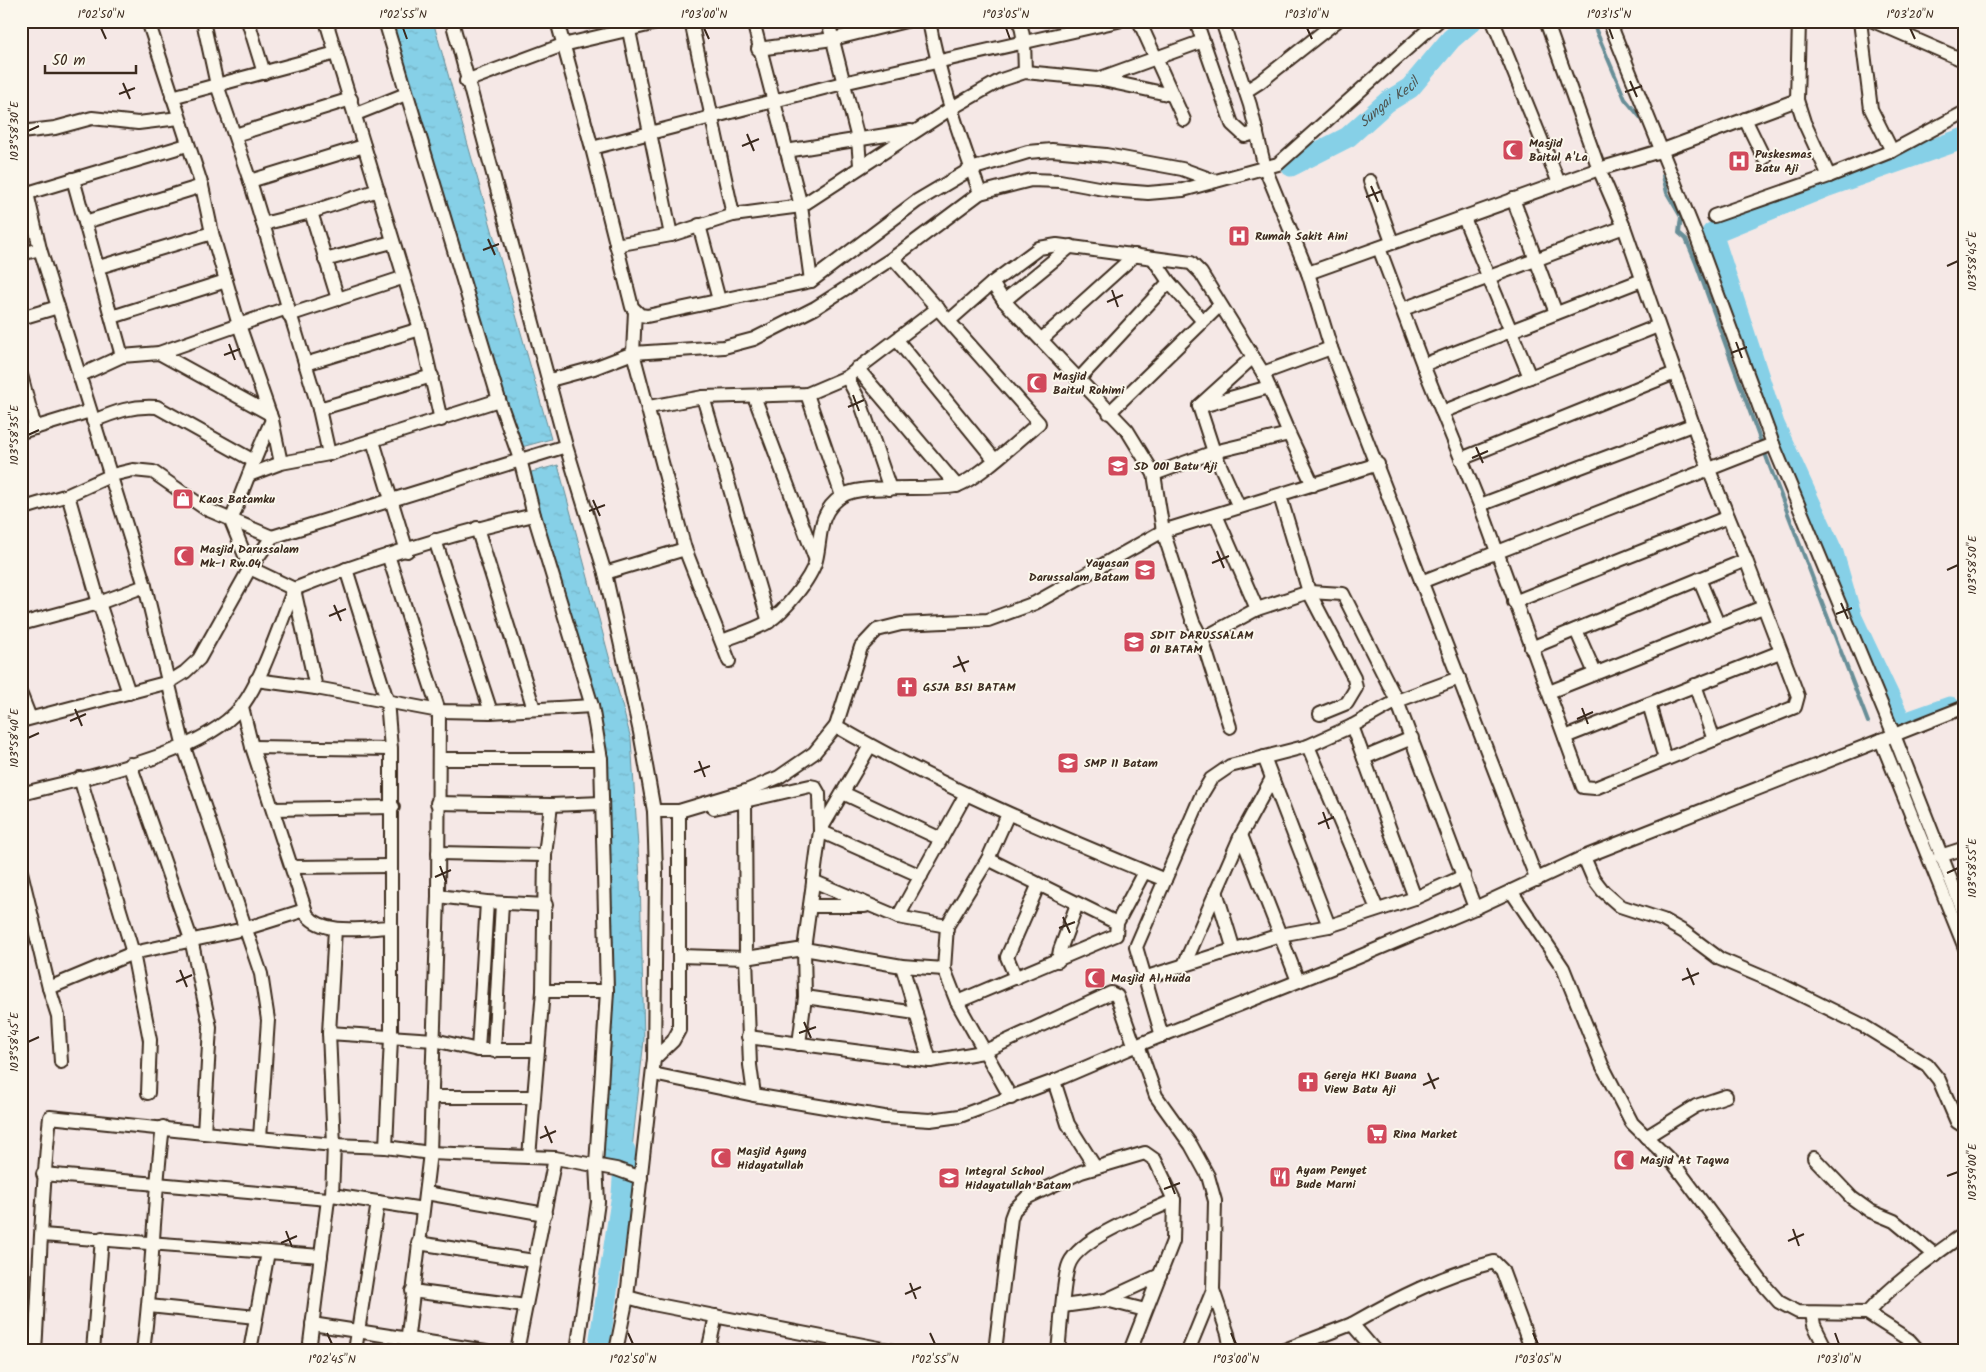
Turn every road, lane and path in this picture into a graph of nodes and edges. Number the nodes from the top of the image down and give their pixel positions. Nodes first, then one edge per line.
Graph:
1 (148, 21) edge
2 (203, 21) edge
3 (248, 21) edge
4 (326, 21) edge
5 (385, 21) edge
6 (452, 21) edge
7 (557, 21) edge
8 (664, 21) edge
9 (691, 21) edge
10 (753, 21) edge
11 (828, 21) edge
12 (906, 21) edge
13 (929, 21) edge
14 (1020, 21) edge
15 (1118, 21) edge
16 (1139, 21) edge
17 (1196, 21) edge
18 (1222, 21) edge
19 (1438, 21) edge
20 (1493, 21) edge
21 (1546, 21) edge
22 (1608, 21) edge
23 (1799, 21) edge
24 (1860, 21) edge
25 (1873, 21) edge
26 (1333, 23) edge
27 (628, 25) edge
28 (832, 39) junction
29 (1024, 41) junction
30 (1203, 41) junction
31 (562, 45) junction
32 (758, 49) junction
33 (336, 53) junction
34 (1157, 58) junction
35 (1965, 61) edge
36 (936, 62) junction
37 (1025, 72) junction
38 (264, 73) junction
39 (1098, 79) junction
40 (466, 81) junction
41 (843, 83) junction
42 (217, 85) junction
43 (1246, 91) junction
44 (406, 94) junction
45 (1172, 95) junction
46 (172, 97) junction
47 (351, 99) junction
48 (1797, 100) junction
49 (774, 102) junction
50 (950, 109) junction
51 (1965, 112) edge
52 (356, 114) junction
53 (179, 118) junction
54 (712, 119) junction
55 (1745, 119) junction
56 (1184, 120) dead end
57 (916, 130) junction
58 (21, 132) edge
59 (651, 132) junction
60 (1257, 132) junction
61 (235, 135) junction
62 (858, 139) junction
63 (187, 145) junction
64 (364, 146) junction
65 (592, 148) junction
66 (1662, 150) junction
67 (786, 151) junction
68 (1892, 151) junction
69 (1764, 158) dead end
70 (860, 165) junction
71 (1265, 168) junction
72 (971, 169) junction
73 (1599, 169) junction
74 (1829, 176) junction
75 (73, 179) junction
76 (250, 181) junction
77 (1215, 181) junction
78 (1370, 181) dead end
79 (1559, 183) junction
80 (202, 186) junction
81 (378, 190) junction
82 (980, 193) junction
83 (24, 194) edge
84 (1512, 200) junction
85 (801, 206) junction
86 (311, 212) junction
87 (733, 214) junction
88 (1714, 216) dead end
89 (1464, 218) junction
90 (85, 222) junction
91 (263, 224) junction
92 (699, 225) junction
93 (1624, 227) junction
94 (212, 233) junction
95 (671, 235) junction
96 (392, 242) junction
97 (1392, 242) junction
98 (616, 245) junction
99 (1070, 246) junction
100 (1379, 248) junction
101 (40, 249) junction
102 (21, 254) edge
103 (1135, 255) junction
104 (893, 258) junction
105 (1153, 258) junction
106 (1535, 259) junction
107 (325, 260) junction
108 (99, 267) junction
109 (1308, 273) junction
110 (1488, 277) junction
111 (402, 278) junction
112 (1642, 280) junction
113 (226, 281) junction
114 (810, 281) junction
115 (1169, 282) junction
116 (992, 283) junction
117 (338, 299) junction
118 (719, 300) junction
119 (1004, 301) junction
120 (1220, 305) junction
121 (58, 307) junction
122 (938, 308) junction
123 (1403, 309) junction
124 (288, 311) junction
125 (635, 311) junction
126 (1556, 313) junction
127 (112, 317) junction
128 (21, 318) edge
129 (950, 320) junction
130 (1203, 321) junction
131 (239, 325) junction
132 (1658, 326) junction
133 (420, 329) junction
134 (1511, 331) junction
135 (897, 340) junction
136 (1042, 340) junction
137 (1331, 348) junction
138 (633, 352) junction
139 (159, 353) junction
140 (122, 356) junction
141 (1253, 357) junction
142 (305, 364) junction
143 (1423, 365) junction
144 (857, 368) junction
145 (1264, 373) junction
146 (1675, 373) junction
147 (21, 375) edge
148 (79, 376) junction
149 (432, 376) junction
150 (847, 377) junction
151 (1530, 377) junction
152 (550, 380) junction
153 (1078, 380) junction
154 (1269, 387) junction
155 (807, 394) junction
156 (754, 396) junction
157 (703, 398) junction
158 (500, 400) junction
159 (1199, 406) junction
160 (649, 407) junction
161 (319, 409) junction
162 (1442, 412) junction
163 (1109, 413) junction
164 (92, 416) junction
165 (271, 417) junction
166 (441, 420) junction
167 (1692, 425) junction
168 (35, 428) junction
169 (21, 432) edge
170 (1289, 434) junction
171 (374, 441) junction
172 (566, 446) junction
173 (1766, 447) junction
174 (1214, 452) junction
175 (328, 454) junction
176 (520, 459) junction
177 (994, 459) junction
178 (1461, 459) junction
179 (252, 460) junction
180 (281, 464) junction
181 (1378, 464) junction
182 (1709, 470) junction
183 (1154, 474) junction
184 (112, 475) junction
185 (249, 475) junction
186 (1313, 485) junction
187 (957, 486) junction
188 (890, 489) junction
189 (68, 495) junction
190 (842, 496) junction
191 (1280, 496) junction
192 (389, 499) junction
193 (1480, 505) junction
194 (1239, 507) junction
195 (21, 509) edge
196 (534, 515) junction
197 (1216, 515) junction
198 (1728, 517) junction
199 (231, 521) junction
200 (477, 528) junction
201 (1164, 531) junction
202 (272, 537) junction
203 (435, 540) junction
204 (685, 549) junction
205 (406, 551) junction
206 (1498, 553) junction
207 (388, 555) junction
208 (816, 560) junction
209 (1746, 560) junction
210 (250, 568) junction
211 (346, 569) junction
212 (605, 573) junction
213 (1699, 579) junction
214 (1421, 582) junction
215 (145, 586) junction
216 (294, 589) junction
217 (1309, 592) junction
218 (1514, 602) junction
219 (99, 603) junction
220 (1763, 607) junction
221 (1256, 609) junction
222 (769, 622) junction
223 (21, 624) edge
224 (1718, 624) junction
225 (1576, 630) junction
226 (1202, 639) junction
227 (722, 641) junction
228 (1531, 648) junction
229 (1780, 652) junction
230 (729, 661) dead end
231 (1595, 674) junction
232 (1459, 678) junction
233 (256, 680) junction
234 (169, 682) junction
235 (1695, 686) junction
236 (316, 688) junction
237 (1549, 692) junction
238 (129, 693) junction
239 (21, 695) edge
240 (387, 700) junction
241 (1397, 701) junction
242 (1649, 704) junction
243 (592, 706) junction
244 (242, 707) junction
245 (1965, 707) edge
246 (534, 709) junction
247 (439, 711) junction
248 (491, 712) junction
249 (1320, 714) dead end
250 (25, 719) edge
251 (836, 726) junction
252 (1352, 726) junction
253 (1230, 727) dead end
254 (1894, 735) junction
255 (1565, 737) junction
256 (1412, 738) junction
257 (1714, 740) junction
258 (1881, 740) junction
259 (870, 746) junction
260 (1308, 746) junction
261 (184, 747) junction
262 (252, 748) junction
263 (391, 749) junction
264 (1264, 757) junction
265 (1364, 758) junction
266 (439, 759) junction
267 (601, 759) junction
268 (1665, 759) junction
269 (130, 764) junction
270 (80, 778) junction
271 (1272, 778) junction
272 (843, 793) junction
273 (21, 794) edge
274 (966, 794) junction
275 (746, 801) junction
276 (437, 803) junction
277 (602, 804) junction
278 (551, 805) junction
279 (392, 807) junction
280 (273, 809) junction
281 (654, 811) junction
282 (679, 814) junction
283 (1008, 814) junction
284 (820, 832) junction
285 (1241, 835) junction
286 (941, 839) junction
287 (1965, 848) edge
288 (438, 853) junction
289 (545, 855) junction
290 (1940, 856) junction
291 (1584, 857) junction
292 (988, 860) junction
293 (390, 866) junction
294 (292, 867) junction
295 (21, 872) edge
296 (1144, 872) junction
297 (922, 876) junction
298 (1464, 876) junction
299 (1165, 880) junction
300 (1537, 880) junction
301 (813, 881) junction
302 (1038, 886) junction
303 (1511, 891) junction
304 (1216, 892) junction
305 (438, 896) junction
306 (1415, 898) junction
307 (486, 902) junction
308 (502, 903) junction
309 (1077, 904) junction
310 (546, 905) junction
311 (810, 906) junction
312 (871, 906) junction
313 (1475, 908) junction
314 (1377, 909) junction
315 (305, 910) junction
316 (1965, 916) edge
317 (898, 917) junction
318 (1117, 923) junction
319 (947, 926) junction
320 (1329, 926) junction
321 (390, 927) junction
322 (244, 929) junction
323 (335, 929) junction
324 (1282, 938) junction
325 (191, 939) junction
326 (1965, 948) edge
327 (804, 949) junction
328 (1234, 950) junction
329 (133, 953) junction
330 (680, 956) junction
331 (746, 958) junction
332 (1058, 960) junction
333 (1184, 964) junction
334 (902, 966) junction
335 (944, 969) junction
336 (1016, 978) junction
337 (1144, 978) junction
338 (1298, 981) junction
339 (49, 988) junction
340 (543, 991) junction
341 (607, 991) junction
342 (805, 997) junction
343 (957, 1002) junction
344 (916, 1013) junction
345 (329, 1032) junction
346 (1162, 1036) junction
347 (748, 1037) junction
348 (391, 1038) junction
349 (434, 1040) junction
350 (799, 1044) junction
351 (1137, 1046) junction
352 (478, 1050) junction
353 (538, 1050) junction
354 (494, 1051) junction
355 (983, 1052) junction
356 (654, 1059) junction
357 (930, 1061) junction
358 (61, 1062) dead end
359 (653, 1074) junction
360 (1054, 1082) junction
361 (148, 1093) dead end
362 (754, 1095) junction
363 (1726, 1096) dead end
364 (432, 1097) junction
365 (534, 1097) junction
366 (1011, 1098) junction
367 (163, 1127) junction
368 (1965, 1127) edge
369 (204, 1133) junction
370 (260, 1138) junction
371 (1646, 1138) junction
372 (334, 1145) junction
373 (386, 1147) junction
374 (430, 1154) junction
375 (529, 1157) junction
376 (554, 1158) junction
377 (1814, 1158) dead end
378 (596, 1165) junction
379 (1095, 1167) junction
380 (43, 1174) junction
381 (638, 1177) junction
382 (155, 1185) junction
383 (426, 1194) junction
384 (330, 1197) junction
385 (1174, 1200) junction
386 (378, 1202) junction
387 (423, 1210) junction
388 (545, 1214) junction
389 (42, 1235) junction
390 (1965, 1236) edge
391 (102, 1238) junction
392 (152, 1242) junction
393 (418, 1243) junction
394 (268, 1252) junction
395 (1935, 1255) junction
396 (321, 1256) junction
397 (534, 1261) junction
398 (1160, 1275) junction
399 (1213, 1290) junction
400 (412, 1291) junction
401 (627, 1297) junction
402 (1106, 1300) junction
403 (149, 1306) junction
404 (526, 1306) junction
405 (1063, 1306) junction
406 (1146, 1310) junction
407 (1812, 1313) junction
408 (1867, 1313) junction
409 (716, 1316) junction
410 (256, 1317) junction
411 (312, 1324) junction
412 (1352, 1324) junction
413 (356, 1330) junction
414 (407, 1344) edge
415 (867, 1349) edge
416 (35, 1351) edge
417 (93, 1351) edge
418 (143, 1351) edge
419 (250, 1351) edge
420 (309, 1351) edge
421 (355, 1351) edge
422 (486, 1351) edge
423 (517, 1351) edge
424 (576, 1351) edge
425 (616, 1351) edge
426 (708, 1351) edge
427 (894, 1351) edge
428 (995, 1351) edge
429 (1058, 1351) edge
430 (1130, 1351) edge
431 (1188, 1351) edge
432 (1231, 1351) edge
433 (1282, 1351) edge
434 (1375, 1351) edge
435 (1532, 1351) edge
436 (1827, 1351) edge
437 (1919, 1351) edge

1 - 46 street
2 - 42 street
3 - 38 street
4 - 33 street
5 - 44 street
6 - 40 street
7 - 31 street
8 - 27 street
9 - 54 street
10 - 32 street
11 - 28 street
12 - 28 street
13 - 36 street
14 - 29 street
15 - 29 street
16 - 34 street
17 - 30 street
18 - 43 street
19 - 71 street
20 - 79 street
21 - 73 street
22 - 66 street
23 - 48 street
24 - 68 street
25 - 35 street
26 - 43 street
27 - 31 street
27 - 59 street
28 - 32 street
28 - 41 street
29 - 36 street
29 - 37 street
30 - 34 street
30 - 60 street
31 - 40 street
31 - 65 street
32 - 49 street
33 - 38 street
33 - 47 street
34 - 39 street
34 - 45 street
36 - 41 street
36 - 50 street
37 - 39 street
37 - 50 street
38 - 42 street
39 - 45 street
40 - 152 street
41 - 49 street
41 - 62 street
42 - 46 street
42 - 61 street
43 - 60 street
44 - 52 street
44 - 158 street
45 - 56 street
46 - 53 street
47 - 52 street
47 - 61 street
48 - 55 street
48 - 74 street
49 - 54 street
49 - 67 street
50 - 57 street
50 - 72 street
51 - 68 street
52 - 64 street
53 - 58 street
53 - 63 street
54 - 59 street
54 - 87 street
55 - 66 street
55 - 69 street
57 - 62 street
57 - 70 street
59 - 65 street
59 - 95 street
60 - 71 street
61 - 76 street
62 - 67 street
62 - 70 street
63 - 75 street
63 - 80 street
64 - 76 street
64 - 81 street
65 - 98 street
66 - 73 street
66 - 173 street
67 - 85 street
68 - 74 street
70 - 85 street
71 - 77 street
71 - 109 street
72 - 77 street
72 - 82 street
72 - 114 street
73 - 79 street
73 - 93 street
74 - 88 street
75 - 83 street
75 - 90 street
76 - 91 street
77 - 82 street
78 - 97 street
79 - 84 street
80 - 90 street
80 - 94 street
81 - 86 street
81 - 96 street
82 - 104 street
83 - 101 street
84 - 89 street
84 - 106 street
85 - 87 street
85 - 114 street
86 - 91 street
86 - 107 street
87 - 92 street
89 - 97 street
89 - 110 street
90 - 108 street
91 - 124 street
92 - 95 street
92 - 118 street
93 - 106 street
93 - 112 street
94 - 108 street
94 - 113 street
95 - 98 street
96 - 107 street
96 - 111 street
97 - 100 street
98 - 125 street
99 - 103 street
99 - 116 street
99 - 119 street
100 - 109 street
100 - 123 street
101 - 102 street
101 - 121 street
103 - 105 street
103 - 136 street
104 - 122 street
104 - 138 street
105 - 115 street
105 - 120 street
106 - 110 street
106 - 126 street
107 - 117 street
108 - 127 street
109 - 137 street
110 - 123 street
110 - 134 street
111 - 117 street
111 - 133 street
112 - 126 street
112 - 132 street
113 - 127 street
113 - 131 street
114 - 118 street
115 - 130 street
115 - 153 street
116 - 119 street
116 - 129 street
117 - 124 street
118 - 125 street
119 - 136 street
120 - 130 street
120 - 141 street
121 - 128 street
121 - 148 street
122 - 129 street
122 - 135 street
123 - 143 street
124 - 131 street
124 - 142 street
125 - 138 street
126 - 134 street
127 - 140 street
129 - 177 street
130 - 163 street
131 - 139 street
131 - 165 street
132 - 146 street
132 - 151 street
133 - 142 street
133 - 149 street
134 - 143 street
134 - 151 street
135 - 144 street
135 - 177 street
136 - 153 street
137 - 145 street
137 - 181 street
138 - 152 street
138 - 160 street
139 - 140 street
139 - 165 street
140 - 148 street
141 - 145 street
141 - 159 street
142 - 161 street
143 - 162 street
144 - 150 street
144 - 187 street
145 - 154 street
146 - 167 street
146 - 178 street
147 - 168 street
148 - 164 street
149 - 161 street
149 - 166 street
150 - 155 street
150 - 188 street
151 - 162 street
152 - 172 street
153 - 163 street
154 - 159 street
154 - 170 street
155 - 156 street
155 - 190 street
156 - 157 street
156 - 208 street
157 - 160 street
157 - 222 street
158 - 166 street
158 - 176 street
159 - 174 street
160 - 204 street
161 - 175 street
162 - 178 street
163 - 183 street
164 - 168 street
164 - 179 street
164 - 184 street
165 - 179 street
165 - 180 street
166 - 171 street
167 - 182 street
167 - 193 street
168 - 169 street
170 - 174 street
170 - 186 street
171 - 175 street
171 - 192 street
172 - 176 street
172 - 212 street
173 - 182 street
173 - 254 street
174 - 183 street
174 - 194 street
175 - 180 street
176 - 192 street
176 - 196 street
177 - 187 street
178 - 193 street
179 - 185 street
180 - 185 street
181 - 186 street
181 - 214 street
182 - 198 street
182 - 206 street
183 - 201 street
184 - 189 street
184 - 199 street
184 - 215 street
185 - 199 street
186 - 191 street
187 - 188 street
188 - 190 street
189 - 195 street
189 - 219 street
190 - 208 street
191 - 194 street
191 - 217 street
192 - 202 street
192 - 205 street
193 - 206 street
194 - 197 street
196 - 200 street
196 - 243 street
197 - 201 street
197 - 221 street
198 - 209 street
198 - 218 street
199 - 202 street
199 - 210 street
200 - 203 street
200 - 246 street
201 - 226 street
201 - 251 street
202 - 210 street
203 - 205 street
203 - 248 street
204 - 212 street
204 - 227 street
205 - 207 street
206 - 214 street
206 - 218 street
207 - 211 street
207 - 247 street
208 - 222 street
209 - 213 street
209 - 220 street
210 - 216 street
210 - 234 street
211 - 216 street
211 - 240 street
212 - 281 street
213 - 224 street
213 - 225 street
214 - 232 street
215 - 219 street
215 - 234 street
216 - 233 street
216 - 236 street
217 - 221 street
217 - 241 street
217 - 249 street
218 - 228 street
219 - 223 street
219 - 238 street
220 - 224 street
220 - 229 street
221 - 226 street
222 - 227 street
224 - 231 street
225 - 228 street
225 - 231 street
226 - 253 street
227 - 230 street
228 - 237 street
229 - 235 street
229 - 257 street
231 - 237 street
232 - 241 street
232 - 300 street
233 - 236 street
233 - 244 street
234 - 238 street
234 - 261 street
235 - 242 street
235 - 257 street
236 - 240 street
237 - 255 street
238 - 250 street
239 - 250 street
240 - 247 street
240 - 263 street
241 - 252 street
241 - 256 street
242 - 255 street
242 - 268 street
243 - 246 street
243 - 267 street
244 - 261 street
244 - 262 street
245 - 254 street
246 - 248 street
247 - 248 street
247 - 266 street
251 - 259 street
251 - 282 street
252 - 260 street
252 - 265 street
254 - 258 street
254 - 290 street
255 - 268 street
256 - 265 street
256 - 298 street
257 - 268 street
258 - 291 street
258 - 326 street
259 - 272 street
259 - 274 street
260 - 264 street
260 - 314 street
261 - 269 street
261 - 322 street
262 - 263 street
262 - 280 street
263 - 279 street
264 - 271 street
264 - 299 street
265 - 306 street
266 - 267 street
266 - 276 street
267 - 277 street
269 - 270 street
269 - 325 street
270 - 273 street
270 - 329 street
271 - 285 street
271 - 320 street
272 - 284 street
272 - 286 street
274 - 283 street
274 - 286 street
275 - 282 street
275 - 284 street
275 - 331 street
276 - 278 street
276 - 288 street
277 - 278 street
277 - 341 street
278 - 289 street
279 - 280 street
279 - 293 street
280 - 294 street
281 - 282 street
281 - 356 street
282 - 330 street
283 - 292 street
283 - 296 street
284 - 297 street
284 - 301 street
285 - 304 street
285 - 324 street
286 - 297 street
287 - 290 street
288 - 289 street
288 - 305 street
289 - 310 street
290 - 316 street
291 - 300 street
291 - 368 street
292 - 302 street
292 - 319 street
293 - 294 street
293 - 321 street
294 - 315 street
295 - 339 street
296 - 299 street
296 - 318 street
297 - 317 street
298 - 306 street
298 - 313 street
299 - 337 street
300 - 303 street
301 - 311 street
301 - 312 street
302 - 309 street
302 - 336 street
303 - 313 street
303 - 371 street
304 - 328 street
304 - 333 street
305 - 307 street
305 - 349 street
306 - 314 street
307 - 308 street
307 - 352 street
308 - 310 street
308 - 354 street
309 - 318 street
309 - 332 street
310 - 340 street
311 - 312 street
311 - 327 street
312 - 317 street
313 - 338 street
314 - 320 street
315 - 322 street
315 - 323 street
317 - 319 street
318 - 332 street
319 - 335 street
320 - 324 street
321 - 323 street
321 - 348 street
322 - 325 street
322 - 370 street
323 - 345 street
324 - 328 street
324 - 338 street
325 - 329 street
325 - 369 street
327 - 331 street
327 - 334 street
327 - 342 street
328 - 333 street
329 - 339 street
329 - 361 street
330 - 331 street
330 - 356 street
331 - 347 street
332 - 336 street
333 - 337 street
334 - 335 street
334 - 344 street
335 - 343 street
336 - 343 street
337 - 346 street
338 - 346 street
339 - 358 street
340 - 341 street
340 - 353 street
341 - 378 street
342 - 344 street
342 - 350 street
343 - 355 street
344 - 357 street
345 - 348 street
345 - 372 street
346 - 351 street
347 - 350 street
347 - 362 street
348 - 349 street
348 - 373 street
349 - 352 street
349 - 364 street
350 - 357 street
351 - 355 street
351 - 360 street
351 - 399 street
352 - 354 street
353 - 354 street
353 - 365 street
355 - 357 street
355 - 366 street
356 - 359 street
359 - 362 street
359 - 381 street
360 - 366 street
360 - 379 street
362 - 366 street
363 - 371 street
364 - 365 street
364 - 374 street
365 - 375 street
367 - 369 street
367 - 380 street
367 - 382 street
369 - 370 street
370 - 372 street
371 - 407 street
372 - 373 street
372 - 384 street
373 - 374 street
374 - 375 street
374 - 383 street
375 - 376 street
376 - 378 street
376 - 388 street
377 - 395 street
378 - 381 street
378 - 424 street
379 - 385 street
379 - 428 street
380 - 382 street
380 - 389 street
381 - 401 street
382 - 384 street
382 - 392 street
383 - 387 street
383 - 388 street
384 - 386 street
384 - 396 street
385 - 398 street
385 - 405 street
386 - 387 street
386 - 413 street
387 - 393 street
388 - 397 street
389 - 391 street
389 - 416 street
390 - 395 street
391 - 392 street
391 - 417 street
392 - 394 street
392 - 403 street
393 - 397 street
393 - 400 street
394 - 396 street
394 - 410 street
395 - 408 street
396 - 411 street
397 - 404 street
398 - 402 street
398 - 406 street
399 - 431 street
399 - 432 street
400 - 404 street
400 - 414 street
401 - 409 street
401 - 425 street
402 - 405 street
402 - 406 street
403 - 410 street
403 - 418 street
404 - 423 street
405 - 429 street
406 - 430 street
407 - 408 street
407 - 436 street
408 - 437 street
409 - 415 street
409 - 426 street
410 - 419 street
411 - 413 street
411 - 420 street
412 - 433 street
412 - 434 street
412 - 435 street
413 - 414 street
413 - 421 street
414 - 422 street
415 - 427 street

